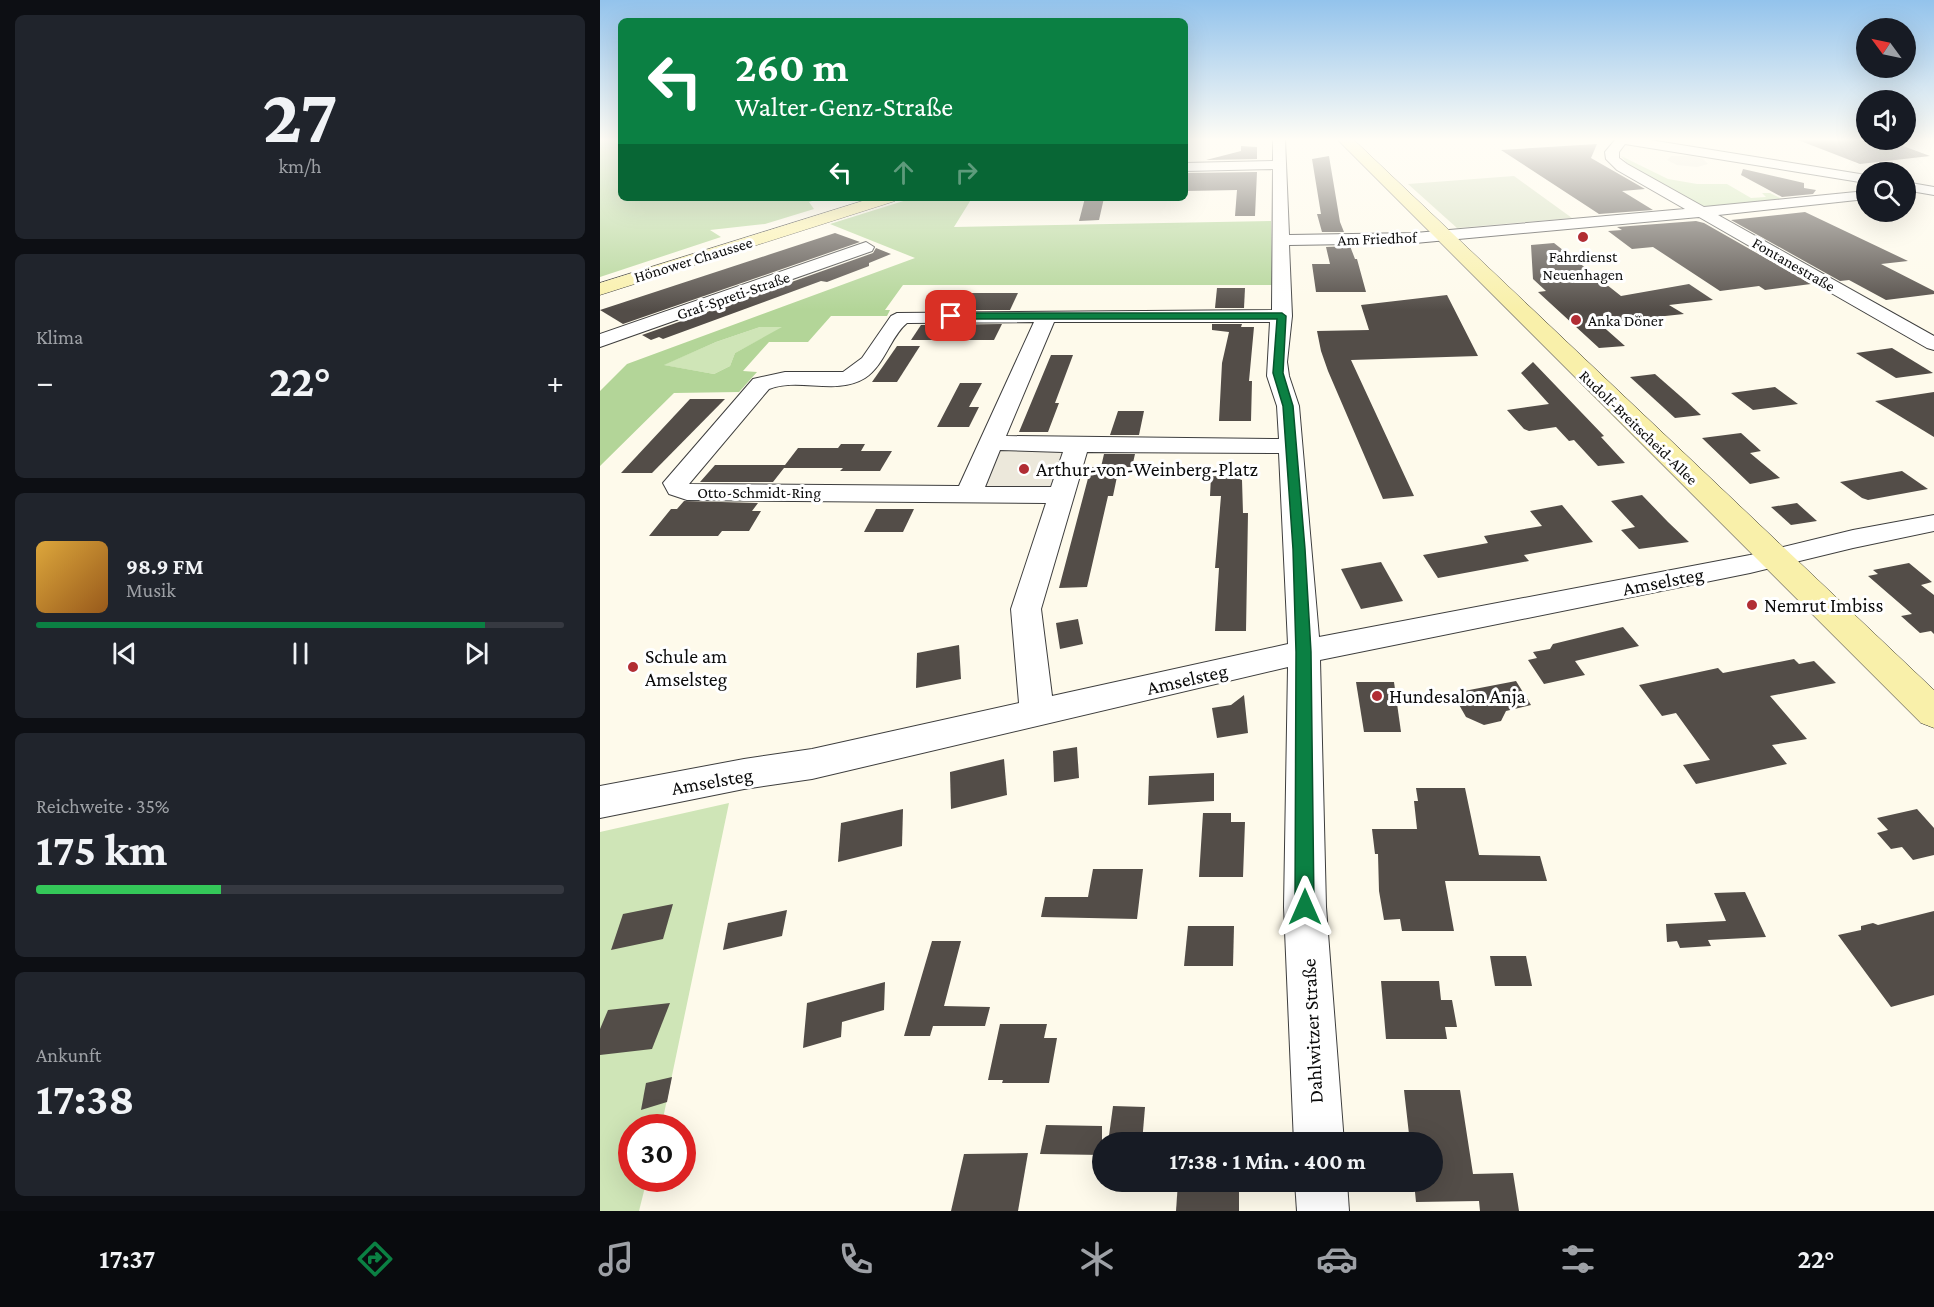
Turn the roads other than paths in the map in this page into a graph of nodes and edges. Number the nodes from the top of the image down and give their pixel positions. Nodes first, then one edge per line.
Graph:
1 (1281, 197) edge
2 (1403, 197) edge
3 (1672, 197) edge
4 (1856, 197) edge
5 (879, 201) edge
6 (1698, 212) junction
7 (1443, 235) junction
8 (1282, 240) junction
9 (866, 247) dead end
10 (600, 289) edge
11 (1047, 316) junction
12 (1282, 316) junction
13 (600, 342) edge
14 (1934, 344) edge
15 (992, 443) junction
16 (1077, 445) junction
17 (1291, 446) junction
18 (969, 492) junction
19 (1061, 495) junction
20 (1934, 523) edge
21 (1774, 558) junction
22 (1304, 652) junction
23 (1934, 712) edge
24 (1037, 713) junction
25 (600, 802) edge
26 (1318, 1132) edge
27 (1322, 1192) edge
28 (1323, 1211) edge

1 - 8 street, Dahlwitzer Straße
2 - 7 street, Rudolf-Breitscheid-Allee
3 - 6 street, Fontanestraße
4 - 6 street, Am Friedhof
5 - 10 street, Hönower Chaussee
6 - 7 street, Am Friedhof
6 - 14 street, Fontanestraße
7 - 8 street, Am Friedhof
7 - 21 street, Rudolf-Breitscheid-Allee
8 - 12 street, Dahlwitzer Straße
9 - 13 street, Graf-Spreti-Straße
11 - 12 street
11 - 15 street
11 - 18 street, Otto-Schmidt-Ring
12 - 17 street, Dahlwitzer Straße
15 - 16 street
15 - 18 street
16 - 17 street
16 - 19 street
17 - 22 street, Dahlwitzer Straße
18 - 19 street, Otto-Schmidt-Ring
19 - 24 street
20 - 21 street, Amselsteg
21 - 22 street, Amselsteg
21 - 23 street, Rudolf-Breitscheid-Allee
22 - 24 street, Amselsteg
22 - 26 street, Dahlwitzer Straße
24 - 25 street, Amselsteg
27 - 28 street

